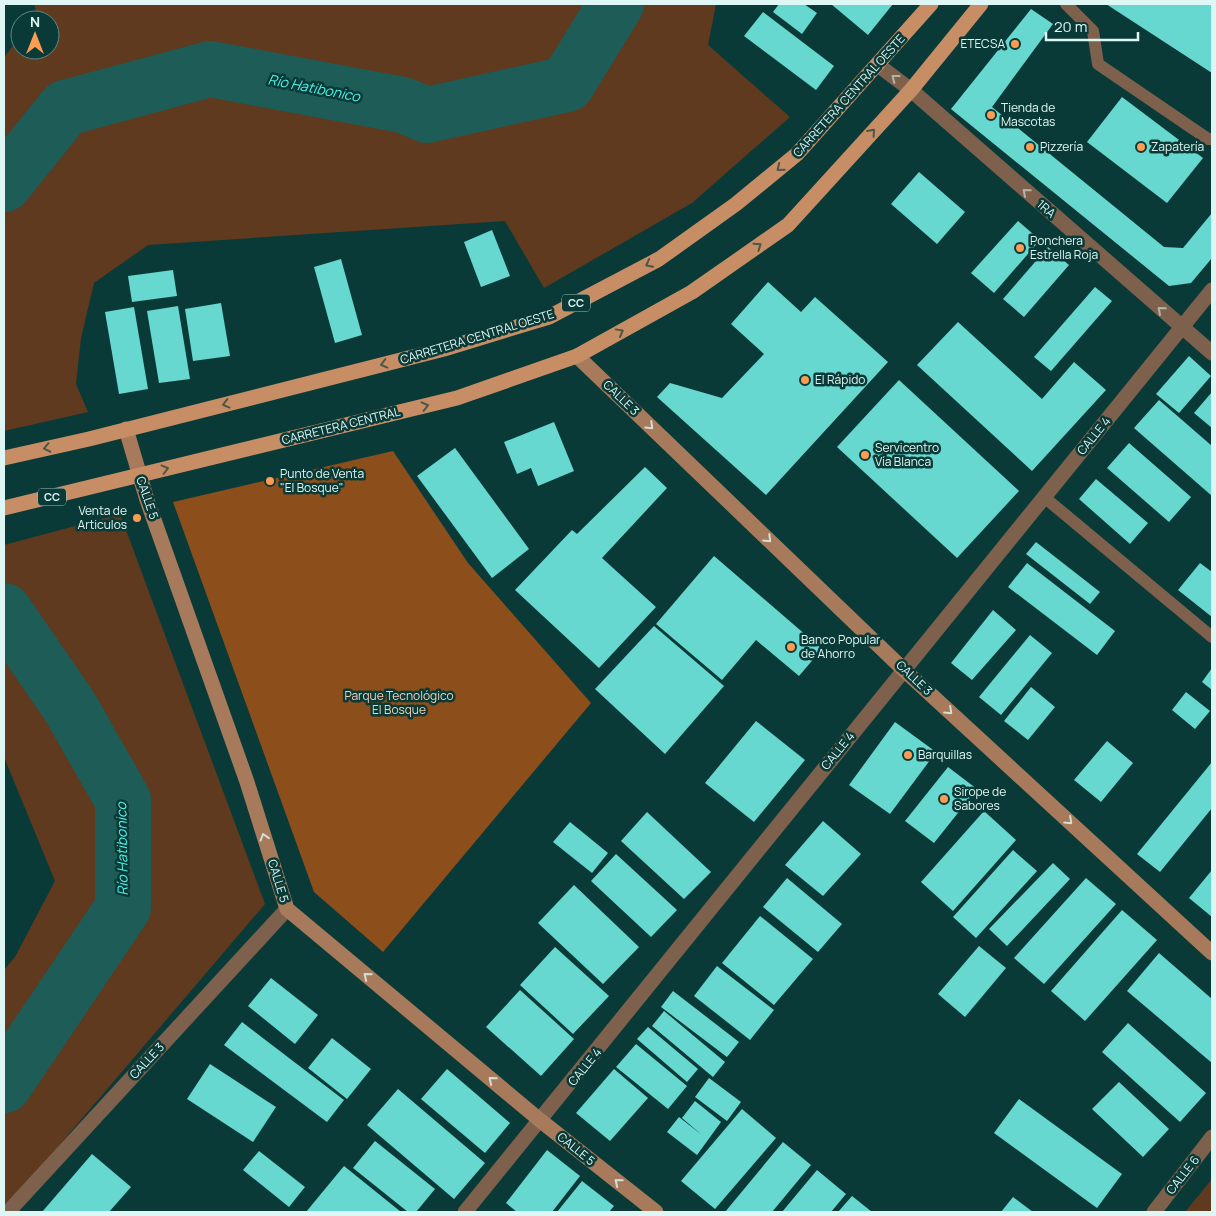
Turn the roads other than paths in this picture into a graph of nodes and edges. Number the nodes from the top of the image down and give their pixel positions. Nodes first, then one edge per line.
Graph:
1 (931, 4) edge
2 (981, 4) edge
3 (1066, 4) edge
4 (878, 65) junction
5 (911, 90) junction
6 (1212, 139) edge
7 (1212, 290) edge
8 (1182, 328) junction
9 (1212, 353) edge
10 (577, 356) junction
11 (126, 429) junction
12 (4, 458) edge
13 (139, 476) junction
14 (1044, 497) junction
15 (4, 508) edge
16 (1212, 637) edge
17 (904, 669) junction
18 (286, 909) junction
19 (1212, 953) edge
20 (541, 1121) junction
21 (1212, 1137) edge
22 (8, 1212) edge
23 (465, 1212) edge
24 (656, 1212) edge
25 (1154, 1212) edge

1 - 4 main road, CARRETERA CENTRAL OESTE / CC
2 - 5 main road, CC
3 - 6 lane
5 -> 4 street, 1RA
4 -> 11 main road, CARRETERA CENTRAL OESTE / CC
8 -> 5 street, 1RA
10 -> 5 main road, CC
7 - 8 street, CALLE 4
8 - 9 street, 1RA
8 - 14 street, CALLE 4
13 -> 10 main road, CARRETERA CENTRAL / CC
10 -> 17 main road, CALLE 3
11 -> 12 main road, CC
11 - 13 main road, CALLE 5
13 - 15 main road, CARRETERA CENTRAL / CC
18 -> 13 main road, CALLE 5
14 - 16 lane
14 - 17 street, CALLE 4
17 -> 19 main road, CALLE 3
17 - 20 street, CALLE 4
20 -> 18 main road, CALLE 5
18 - 22 street, CALLE 3
20 - 23 street, CALLE 4
24 -> 20 main road, CALLE 5
21 - 25 street, CALLE 6

